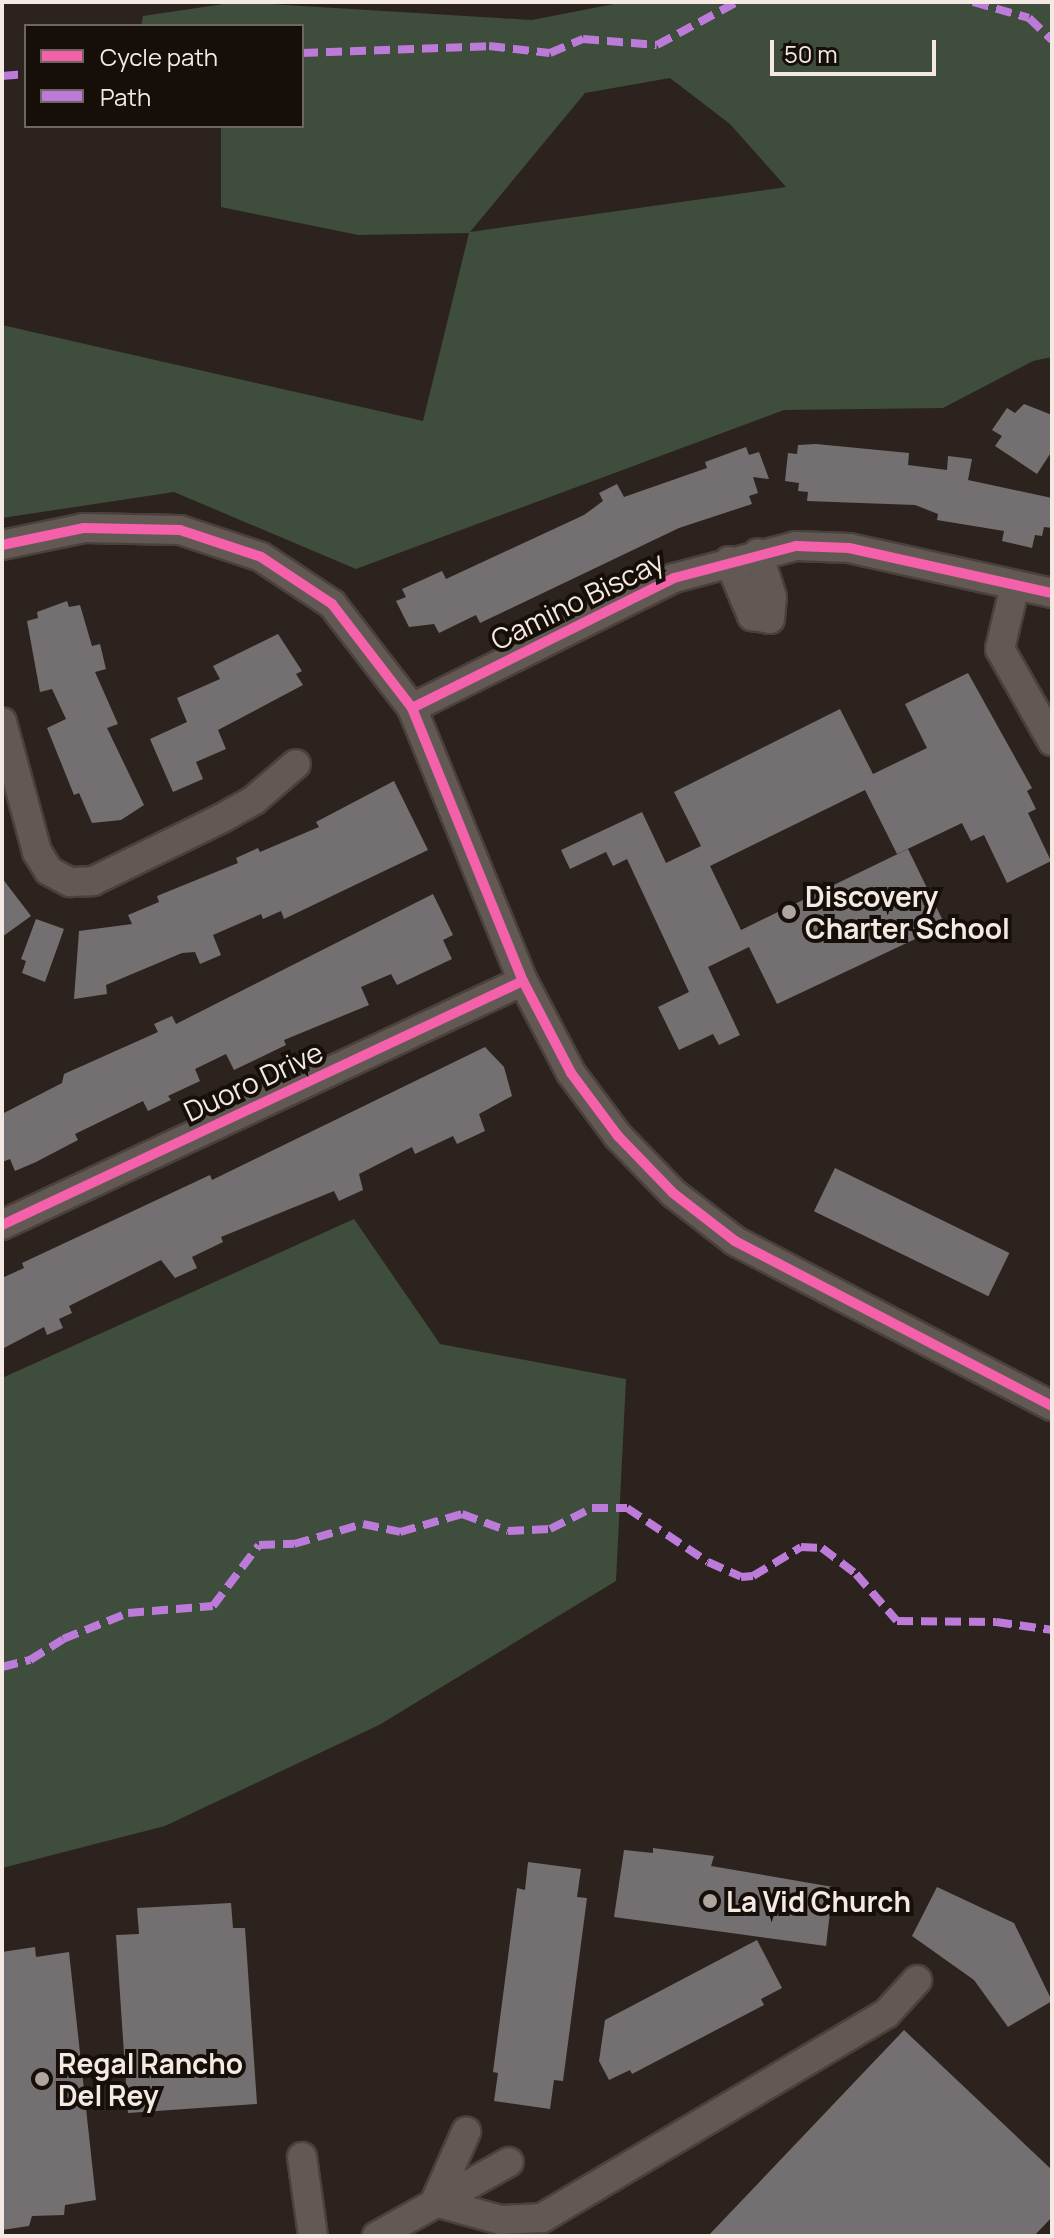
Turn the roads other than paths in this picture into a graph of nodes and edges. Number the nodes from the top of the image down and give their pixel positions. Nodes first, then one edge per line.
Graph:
1 (2, 545) edge
2 (758, 553) junction
3 (729, 561) junction
4 (1015, 585) junction
5 (1052, 593) edge
6 (412, 708) junction
7 (2, 722) edge
8 (1052, 741) edge
9 (296, 764) dead end
10 (523, 981) junction
11 (2, 1225) edge
12 (1052, 1406) edge
13 (917, 1980) dead end
14 (466, 2132) dead end
15 (302, 2157) dead end
16 (509, 2162) dead end
17 (435, 2202) junction
18 (313, 2236) edge
19 (377, 2236) edge

1 - 6 street
2 - 3 street, Camino Biscay
2 - 3 street
2 - 4 street, Camino Biscay
3 - 6 street, Camino Biscay
4 - 5 street, Camino Biscay
4 - 8 street
6 - 10 street
7 - 9 street
10 - 11 street, Duoro Drive
10 - 12 street
13 - 17 street
14 - 17 street
15 - 18 street
16 - 17 street
17 - 19 street

